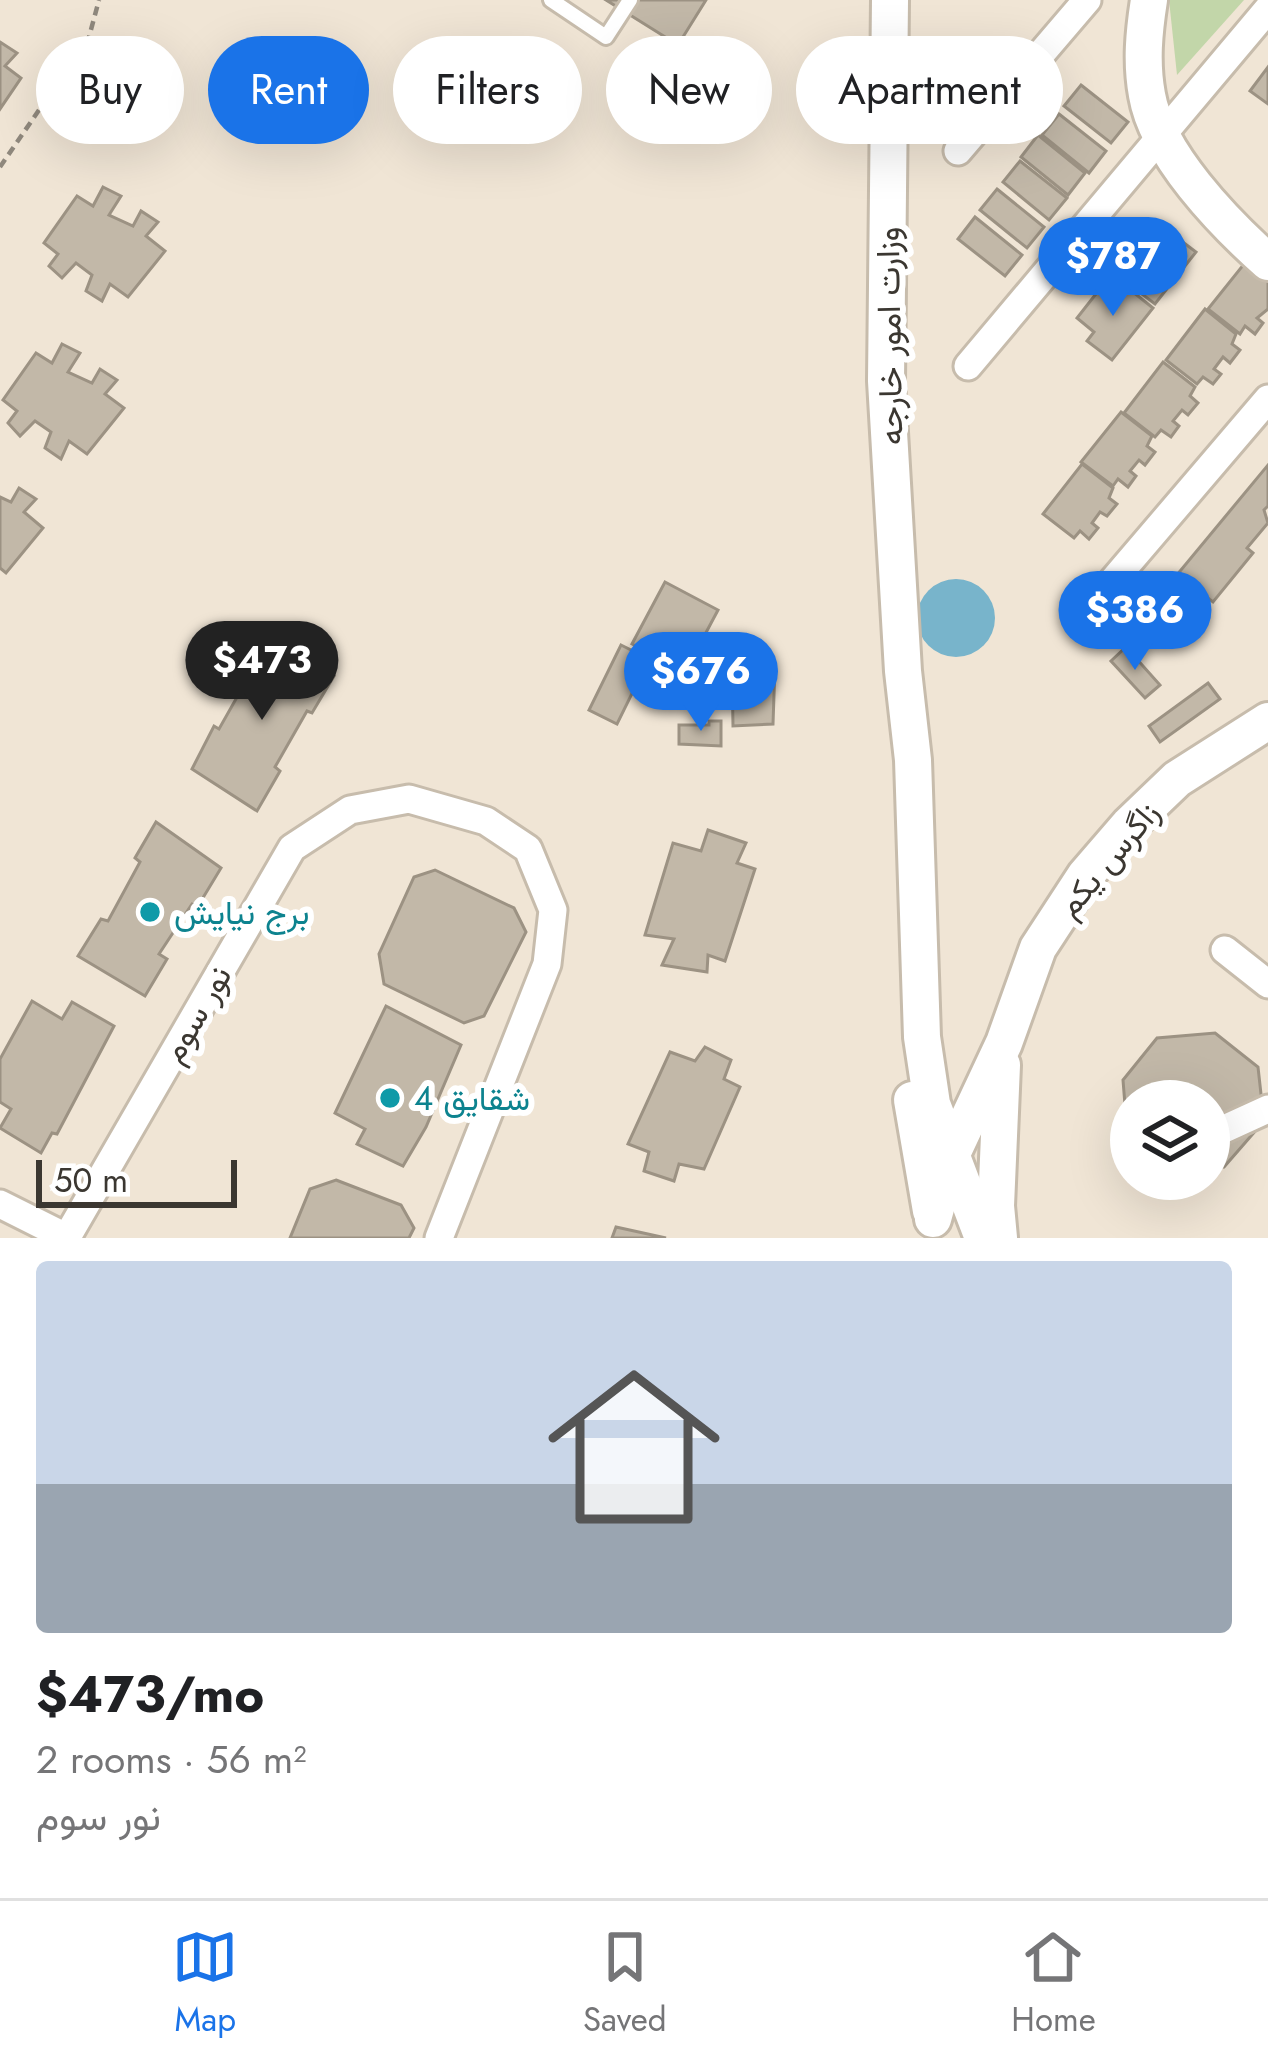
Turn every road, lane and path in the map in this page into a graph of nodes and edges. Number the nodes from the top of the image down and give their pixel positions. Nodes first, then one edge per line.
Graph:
1 (99, 0) edge
2 (550, 0) edge
3 (630, 0) edge
4 (890, 0) edge
5 (1087, 0) edge
6 (1149, 0) edge
7 (1268, 9) edge
8 (1161, 135) junction
9 (958, 151) dead end
10 (0, 167) edge
11 (1268, 262) edge
12 (968, 366) dead end
13 (1268, 399) edge
14 (1111, 583) dead end
15 (903, 671) junction
16 (1268, 721) edge
17 (1225, 950) dead end
18 (1268, 984) edge
19 (922, 1037) junction
20 (1004, 1043) junction
21 (1268, 1109) edge
22 (1230, 1126) edge
23 (950, 1157) junction
24 (0, 1204) edge
25 (935, 1228) edge
26 (68, 1238) edge
27 (439, 1238) edge
28 (983, 1238) edge
29 (999, 1238) edge

1 - 10 path
2 - 3 lane
4 - 15 main road, وزارت امور خارجه
5 - 9 street
6 - 8 main road
7 - 8 street
8 - 11 main road
8 - 12 street
13 - 14 street
15 - 19 main road, وزارت امور خارجه
15 - 25 main road, وزارت امور خارجه
16 - 20 main road, زاگرس یکم
17 - 18 street
19 - 20 main road
19 - 23 main road, وزارت امور خارجه
20 - 23 main road
20 - 29 main road
21 - 22 street
23 - 25 main road
23 - 28 main road, وزارت امور خارجه
24 - 26 street
26 - 27 street, نور سوم

